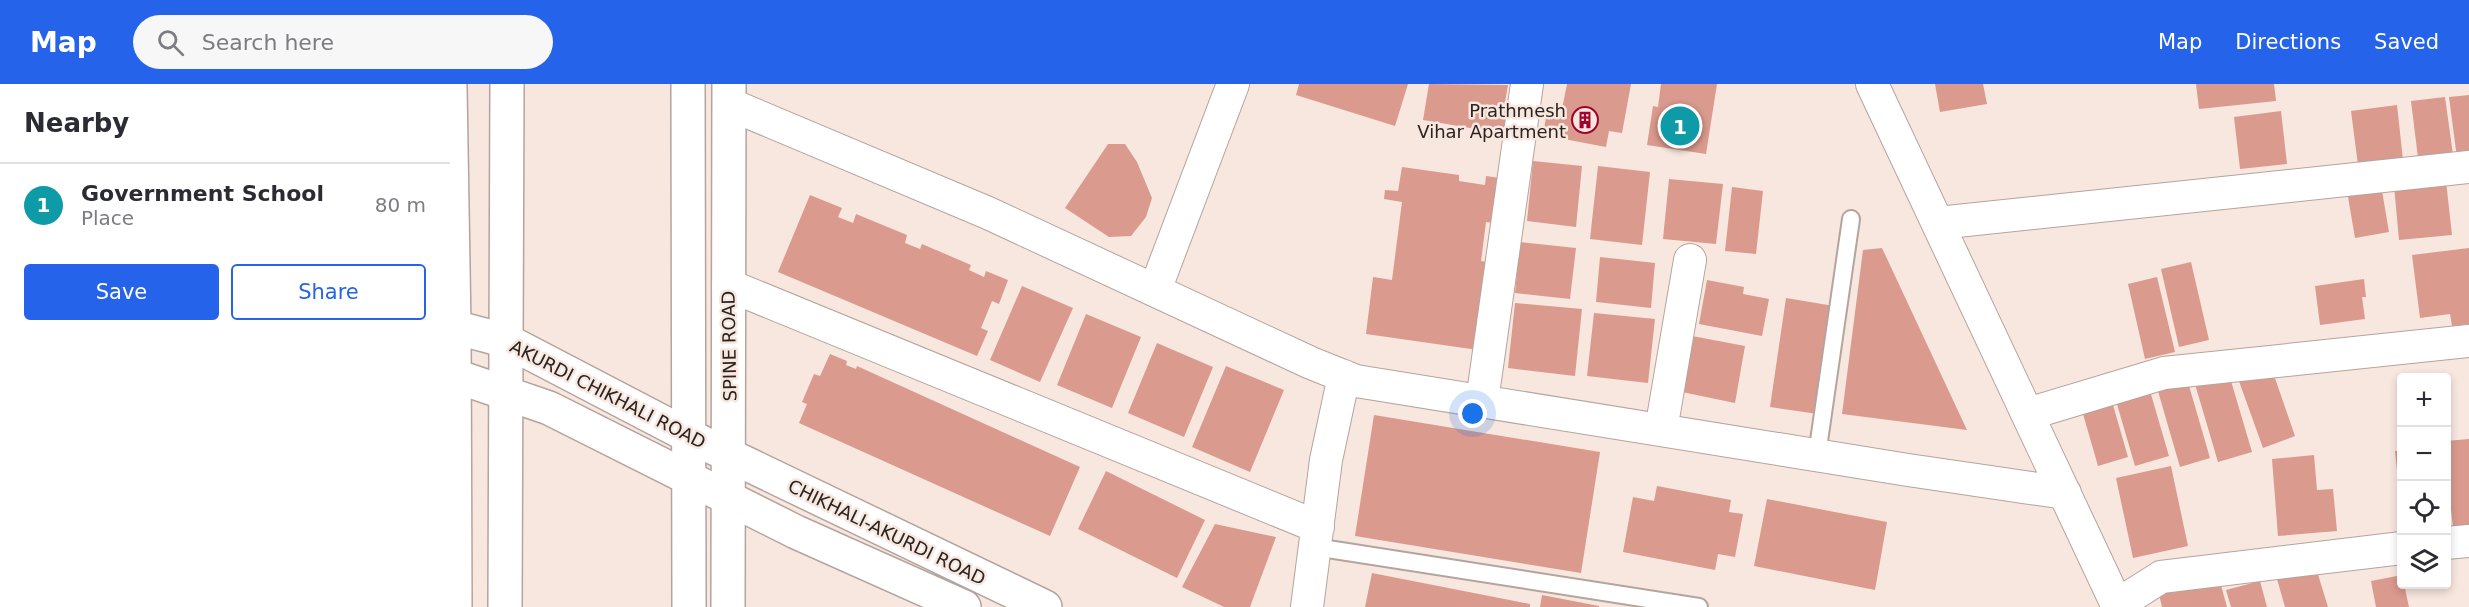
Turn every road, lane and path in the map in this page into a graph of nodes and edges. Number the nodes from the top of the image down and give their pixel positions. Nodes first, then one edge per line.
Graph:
1 (507, 84) edge
2 (688, 84) edge
3 (1233, 84) edge
4 (1527, 84) edge
5 (1872, 84) edge
6 (450, 87) edge
7 (729, 94) edge
8 (2469, 167) edge
9 (1851, 219) dead end
10 (1938, 223) junction
11 (1690, 260) dead end
12 (728, 285) junction
13 (1155, 290) junction
14 (452, 326) edge
15 (507, 341) junction
16 (2469, 341) edge
17 (452, 374) edge
18 (1344, 376) junction
19 (507, 393) junction
20 (1482, 401) junction
21 (2028, 414) junction
22 (1660, 430) junction
23 (691, 437) junction
24 (1818, 455) junction
25 (730, 456) junction
26 (690, 479) junction
27 (2066, 493) junction
28 (729, 498) junction
29 (1316, 537) junction
30 (2469, 541) edge
31 (2451, 543) edge
32 (2397, 549) edge
33 (2118, 606) edge
34 (454, 607) edge
35 (505, 607) edge
36 (689, 607) edge
37 (728, 607) edge
38 (964, 607) edge
39 (1045, 607) edge
40 (1307, 607) edge
41 (1699, 607) edge

1 - 15 main road
2 - 23 main road
3 - 13 street
4 - 20 street
5 - 10 street
6 - 14 main road
7 - 12 main road, SPINE ROAD
7 - 13 street
8 - 10 street
9 - 24 lane
10 - 21 street
11 - 22 street
12 - 25 main road, SPINE ROAD
12 - 29 street
13 - 18 street
14 - 15 main road, AKURDI CHIKHALI ROAD
14 - 17 main road
15 - 19 main road
15 - 23 main road, AKURDI CHIKHALI ROAD
16 - 21 street
17 - 19 main road
17 - 34 main road
18 - 20 street
18 - 29 street
19 - 26 main road
19 - 35 main road
20 - 22 street
21 - 27 street
22 - 24 street
23 - 25 main road, AKURDI CHIKHALI ROAD
23 - 26 main road
24 - 27 street
25 - 28 main road, SPINE ROAD
25 - 39 main road, CHIKHALI-AKURDI ROAD
26 - 28 main road
26 - 36 main road
27 - 33 street
28 - 37 main road, SPINE ROAD
28 - 38 main road
29 - 40 street
29 - 41 lane
30 - 31 street
32 - 33 street

